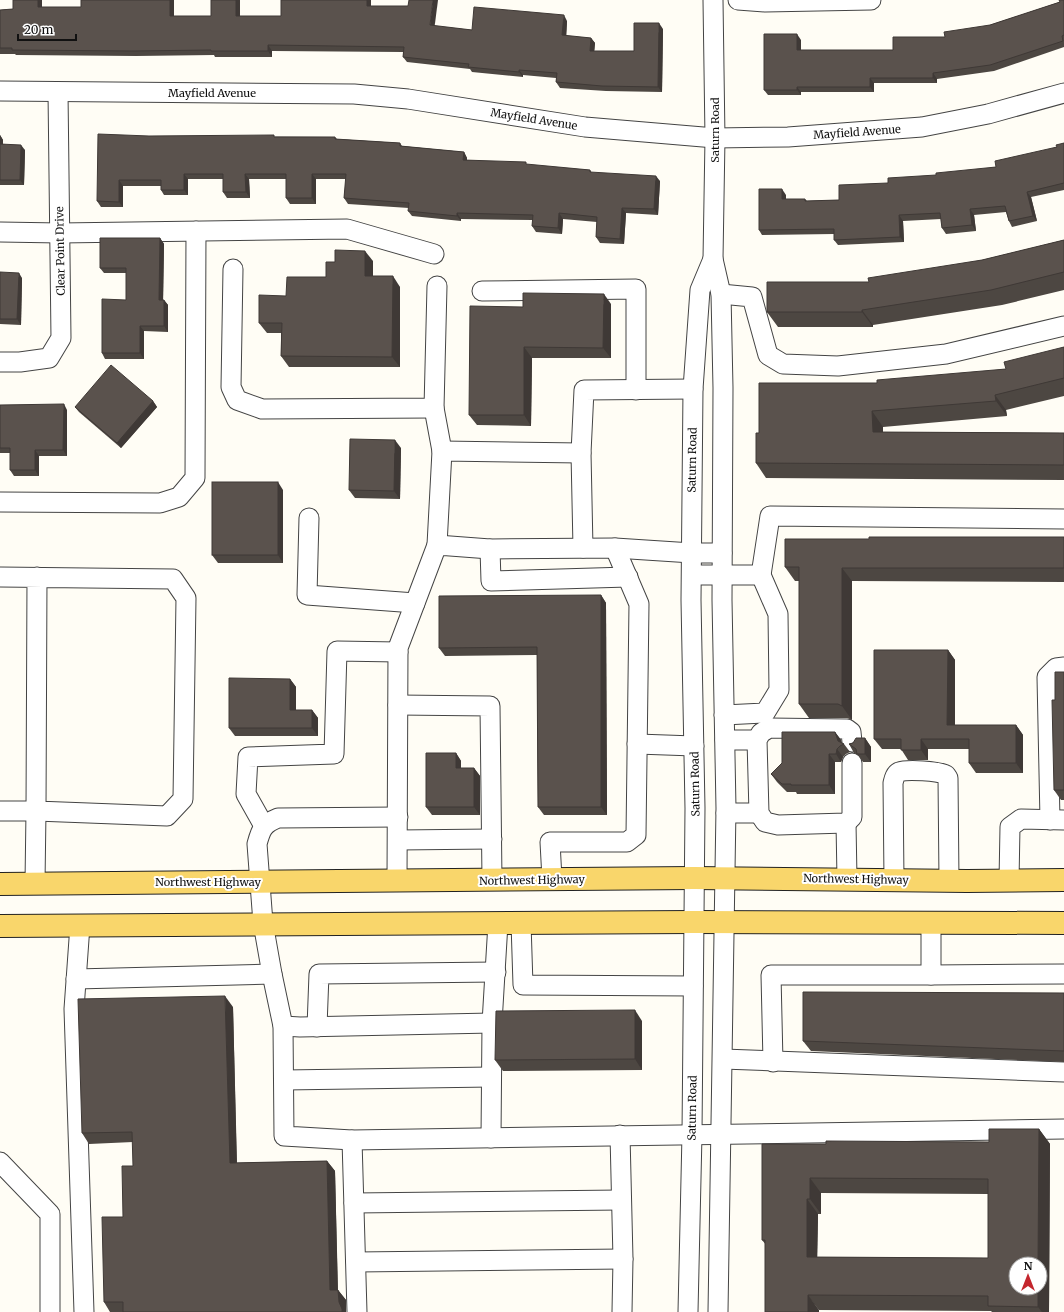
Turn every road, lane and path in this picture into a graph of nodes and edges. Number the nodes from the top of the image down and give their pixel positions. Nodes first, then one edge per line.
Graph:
1 (713, 0) edge
2 (738, 0) edge
3 (871, 0) edge
4 (0, 91) edge
5 (58, 92) junction
6 (1064, 93) edge
7 (715, 138) junction
8 (196, 231) junction
9 (0, 232) edge
10 (60, 233) junction
11 (434, 254) dead end
12 (713, 259) junction
13 (233, 269) dead end
14 (437, 286) dead end
15 (482, 291) dead end
16 (721, 294) junction
17 (1064, 326) edge
18 (0, 362) edge
19 (693, 389) junction
20 (636, 390) junction
21 (434, 408) junction
22 (442, 451) junction
23 (580, 453) junction
24 (0, 502) edge
25 (309, 518) dead end
26 (1064, 519) edge
27 (437, 545) junction
28 (583, 548) junction
29 (615, 548) junction
30 (490, 549) junction
31 (692, 553) junction
32 (722, 553) junction
33 (692, 575) junction
34 (722, 575) junction
35 (761, 576) junction
36 (0, 577) edge
37 (37, 577) junction
38 (628, 577) junction
39 (415, 602) junction
40 (398, 652) junction
41 (1064, 667) edge
42 (398, 705) junction
43 (724, 715) junction
44 (725, 740) junction
45 (757, 740) junction
46 (852, 742) edge
47 (637, 744) junction
48 (694, 746) junction
49 (852, 763) dead end
50 (0, 811) edge
51 (36, 811) junction
52 (726, 813) junction
53 (759, 813) junction
54 (398, 817) junction
55 (1057, 820) edge
56 (846, 823) junction
57 (264, 826) junction
58 (492, 839) junction
59 (398, 840) junction
60 (694, 878) junction
61 (725, 878) junction
62 (552, 879) junction
63 (846, 879) junction
64 (492, 880) junction
65 (894, 880) junction
66 (1064, 880) edge
67 (397, 881) junction
68 (949, 881) junction
69 (1009, 881) junction
70 (259, 882) junction
71 (35, 883) junction
72 (0, 884) edge
73 (521, 922) junction
74 (694, 922) junction
75 (725, 922) junction
76 (498, 923) junction
77 (1064, 923) edge
78 (263, 924) junction
79 (931, 924) junction
80 (80, 925) junction
81 (0, 926) edge
82 (496, 972) junction
83 (272, 974) junction
84 (1064, 974) edge
85 (931, 975) junction
86 (76, 979) junction
87 (693, 986) junction
88 (492, 1023) junction
89 (283, 1026) junction
90 (317, 1027) junction
91 (723, 1060) junction
92 (773, 1062) junction
93 (1064, 1072) edge
94 (491, 1076) junction
95 (284, 1080) junction
96 (1064, 1129) edge
97 (692, 1134) junction
98 (722, 1134) junction
99 (620, 1135) junction
100 (490, 1138) junction
101 (352, 1140) junction
102 (0, 1162) edge
103 (621, 1200) junction
104 (354, 1202) junction
105 (623, 1259) junction
106 (356, 1262) junction
107 (50, 1312) edge
108 (84, 1312) edge
109 (357, 1312) edge
110 (622, 1312) edge
111 (688, 1312) edge
112 (718, 1312) edge

1 - 7 street, Saturn Road
2 - 3 street
4 - 5 street, Mayfield Avenue
5 - 7 street, Mayfield Avenue
5 - 10 street, Clear Point Drive
6 - 7 street, Mayfield Avenue
7 - 12 street, Saturn Road
8 - 10 street
8 - 11 street
8 - 24 street
9 - 10 street
10 - 18 street, Clear Point Drive
12 - 16 street, Saturn Road
12 - 19 street, Saturn Road
13 - 21 street
14 - 21 street
15 - 20 street
16 - 17 street
16 - 32 street, Saturn Road
19 - 20 street
19 - 31 street, Saturn Road
20 - 23 street
21 - 22 street
22 - 23 street
22 - 27 street
23 - 28 street
25 - 39 street
26 - 35 street
27 - 30 street
27 - 39 street
28 - 29 street
28 - 30 street
29 - 31 street
29 - 38 street
30 - 38 street
31 - 32 street
31 - 33 street, Saturn Road
32 - 34 street, Saturn Road
33 - 34 street
33 - 48 street, Saturn Road
34 - 35 street
34 - 43 street, Saturn Road
35 - 43 street
36 - 37 street
37 - 51 street
37 - 51 street
38 - 47 street
39 - 40 street
40 - 42 street
40 - 57 street
41 - 55 street
42 - 54 street
42 - 58 street
43 - 44 street, Saturn Road
44 - 45 street
44 - 52 street, Saturn Road
45 - 46 street
45 - 53 street
47 - 48 street
47 - 62 street
48 - 60 street, Saturn Road
49 - 56 street
50 - 51 street
51 - 71 street
52 - 53 street
52 - 61 street, Saturn Road
53 - 56 street
54 - 57 street
54 - 59 street
55 - 69 street
56 - 63 street
57 - 70 street
58 - 59 street
58 - 64 street
59 - 67 street
60 - 61 main road, Northwest Highway
60 - 62 main road, Northwest Highway
60 - 74 street, Saturn Road
61 - 63 main road, Northwest Highway
61 - 75 street, Saturn Road
62 - 64 main road, Northwest Highway
63 - 65 main road, Northwest Highway
64 - 67 main road, Northwest Highway
65 - 68 main road, Northwest Highway
65 - 68 street
66 - 69 main road, Northwest Highway
67 - 70 main road, Northwest Highway
68 - 69 main road, Northwest Highway
70 - 71 main road, Northwest Highway
70 - 78 street
71 - 72 main road, Northwest Highway
73 - 74 main road
73 - 76 main road
73 - 87 street
74 - 75 main road
74 - 87 street, Saturn Road
75 - 79 main road
75 - 91 street, Saturn Road
76 - 78 main road
76 - 82 street
77 - 79 main road
78 - 80 main road
78 - 83 street
79 - 85 street
80 - 81 main road
80 - 86 street
82 - 88 street
82 - 90 street
83 - 86 street
83 - 89 street
84 - 85 street
85 - 92 street
86 - 108 street
87 - 97 street, Saturn Road
88 - 90 street
88 - 94 street
89 - 90 street
89 - 95 street
91 - 92 street
91 - 98 street, Saturn Road
92 - 93 street
94 - 95 street
94 - 100 street
95 - 101 street
96 - 98 street
97 - 98 street
97 - 99 street
97 - 111 street, Saturn Road
98 - 112 street, Saturn Road
99 - 100 street
99 - 103 street
100 - 101 street
101 - 104 street
102 - 107 street
103 - 104 street
103 - 105 street
104 - 106 street
105 - 106 street
105 - 110 street
106 - 109 street

